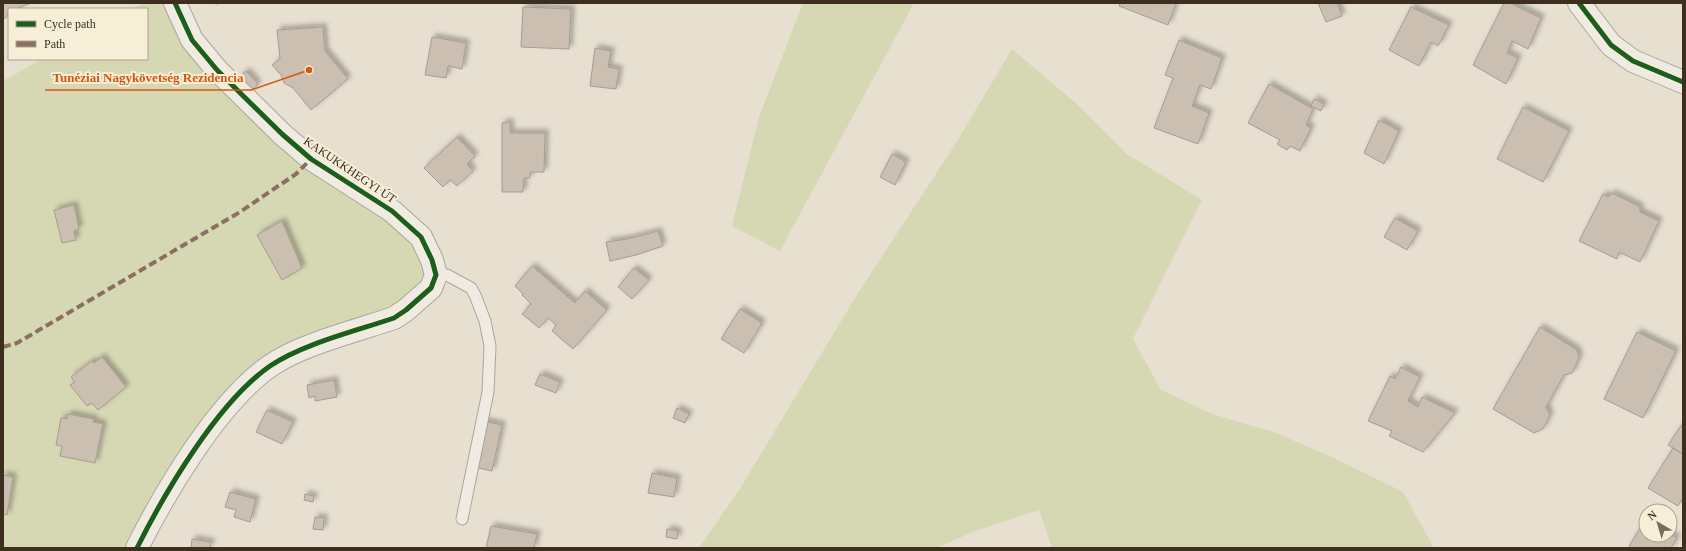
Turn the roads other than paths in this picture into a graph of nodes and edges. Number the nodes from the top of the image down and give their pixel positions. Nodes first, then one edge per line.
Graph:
1 (175, 3) edge
2 (1579, 3) edge
3 (1683, 82) edge
4 (436, 275) junction
5 (462, 519) dead end
6 (137, 548) edge

1 - 4 street, KAKUKKHEGYI ÚT
2 - 3 street
4 - 5 lane
4 - 6 street

